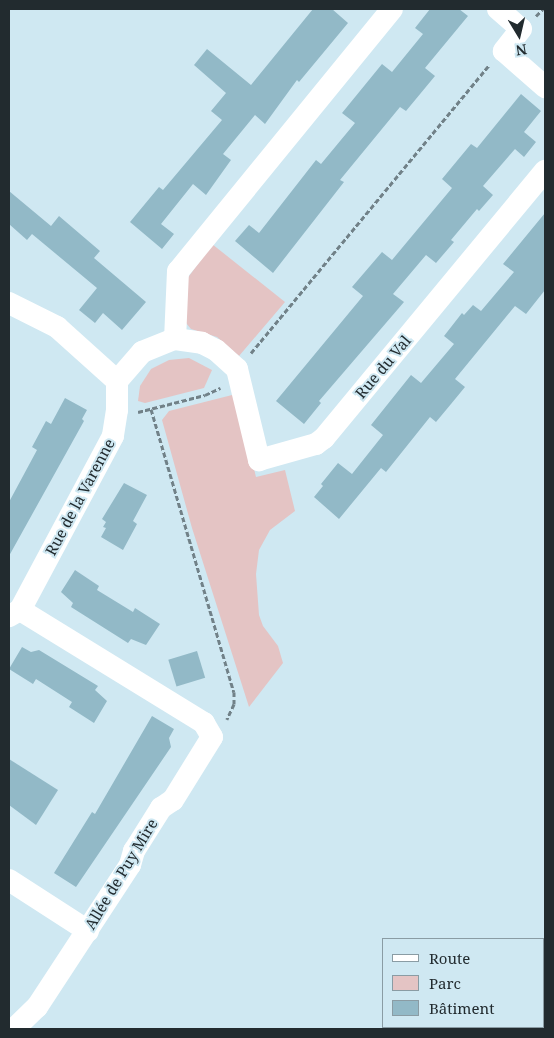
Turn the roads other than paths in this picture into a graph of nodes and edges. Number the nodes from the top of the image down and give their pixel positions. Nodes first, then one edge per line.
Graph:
1 (392, 9) edge
2 (498, 9) edge
3 (545, 87) edge
4 (545, 172) edge
5 (9, 302) edge
6 (175, 339) junction
7 (117, 381) junction
8 (14, 613) edge
9 (9, 880) edge
10 (88, 931) junction
11 (14, 1029) edge

1 - 6 street
2 - 3 street
4 - 6 street, Rue du Val
5 - 7 street
6 - 7 street
7 - 8 street, Rue de la Varenne
8 - 10 street, Allée de Puy Mire
9 - 10 street
10 - 11 street, Allée de Puy Mire

